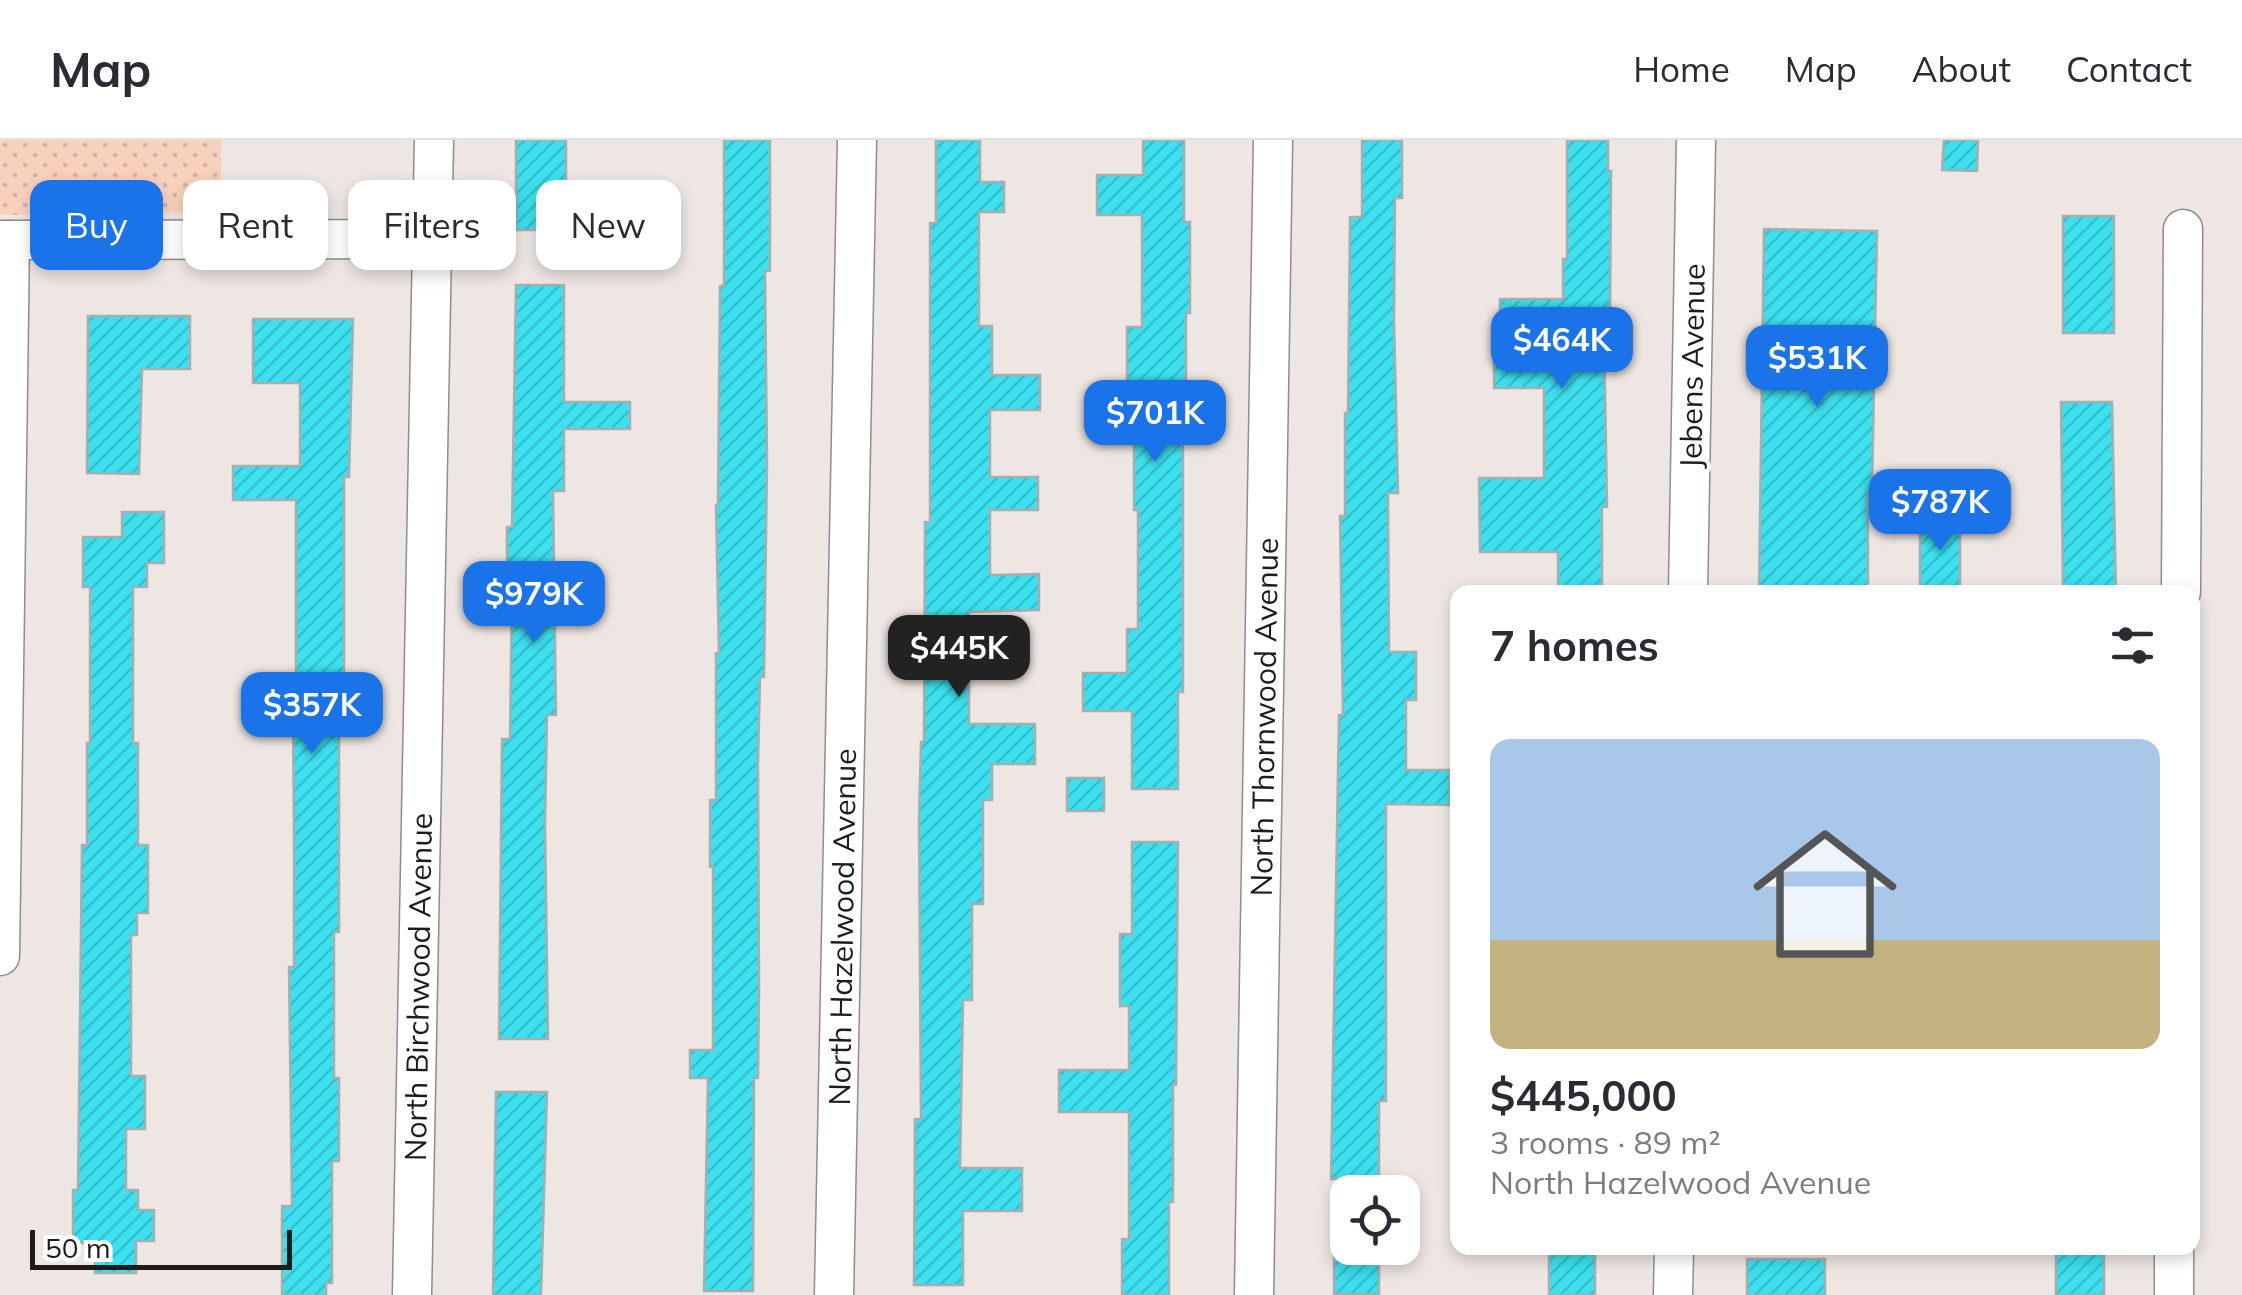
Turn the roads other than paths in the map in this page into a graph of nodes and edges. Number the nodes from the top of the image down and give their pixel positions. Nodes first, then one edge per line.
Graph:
1 (434, 140) edge
2 (857, 140) edge
3 (1274, 140) edge
4 (1696, 140) edge
5 (434, 180) edge
6 (2183, 229) dead end
7 (348, 238) edge
8 (5, 240) edge
9 (432, 270) edge
10 (1688, 585) edge
11 (2181, 585) edge
12 (0, 956) edge
13 (1674, 1255) edge
14 (2174, 1255) edge
15 (412, 1295) edge
16 (834, 1295) edge
17 (1254, 1295) edge
18 (1673, 1295) edge
19 (2174, 1295) edge

1 - 5 street, North Birchwood Avenue
2 - 16 street, North Hazelwood Avenue
3 - 17 street, North Thornwood Avenue
4 - 10 street, Jebens Avenue
6 - 11 street
7 - 8 street
8 - 12 street
9 - 15 street, North Birchwood Avenue
13 - 18 street
14 - 19 street

